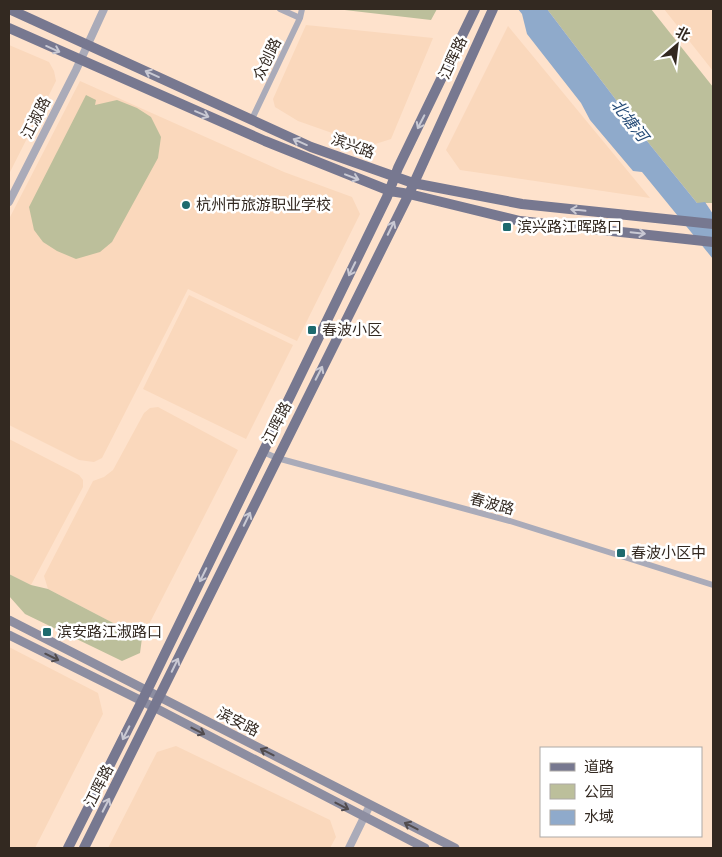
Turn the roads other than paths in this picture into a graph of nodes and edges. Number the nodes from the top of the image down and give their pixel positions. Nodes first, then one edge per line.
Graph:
1 (9, 9) edge
2 (104, 9) edge
3 (280, 9) edge
4 (302, 9) edge
5 (475, 9) edge
6 (493, 9) edge
7 (300, 18) junction
8 (9, 28) edge
9 (86, 45) junction
10 (80, 61) junction
11 (252, 119) junction
12 (395, 177) junction
13 (413, 183) junction
14 (390, 191) junction
15 (409, 194) junction
16 (9, 202) edge
17 (713, 224) edge
18 (713, 242) edge
19 (263, 452) junction
20 (277, 458) junction
21 (713, 585) edge
22 (9, 620) edge
23 (9, 635) edge
24 (148, 689) junction
25 (159, 697) junction
26 (142, 701) junction
27 (154, 709) junction
28 (370, 805) junction
29 (364, 817) junction
30 (68, 848) edge
31 (84, 848) edge
32 (348, 848) edge
33 (424, 848) edge
34 (455, 848) edge

1 - 9 main road, 滨兴路
2 - 9 street, 江淑路
3 - 7 street
4 - 7 street, 众创路
5 -> 12 main road, 江晖路
6 - 13 main road, 江晖路
7 - 11 street, 众创路
8 -> 10 main road, 滨兴路
9 - 10 street, 江淑路
11 -> 9 main road, 滨兴路
10 -> 14 main road, 滨兴路
10 - 16 street, 江淑路
12 -> 11 main road, 滨兴路
12 - 13 main road, 滨兴路
12 - 14 main road, 江晖路
13 - 15 main road, 江晖路
17 -> 13 main road, 滨兴路
14 - 15 main road, 滨兴路
14 -> 19 main road, 江晖路
15 -> 18 main road, 滨兴路
20 -> 15 main road, 江晖路
19 - 20 street, 春波路
19 -> 24 main road, 江晖路
20 - 21 street, 春波路
25 -> 20 main road, 江晖路
22 - 24 main road, 滨安路
23 -> 26 main road, 滨安路
24 - 25 main road, 滨安路
24 - 26 main road, 江晖路
25 - 27 main road, 江晖路
28 -> 25 main road, 滨安路
26 - 27 main road, 滨安路
26 -> 30 main road, 江晖路
27 -> 29 main road, 滨安路
31 -> 27 main road, 江晖路
28 - 29 street
34 -> 28 main road, 滨安路
29 - 32 street
29 - 33 main road, 滨安路

